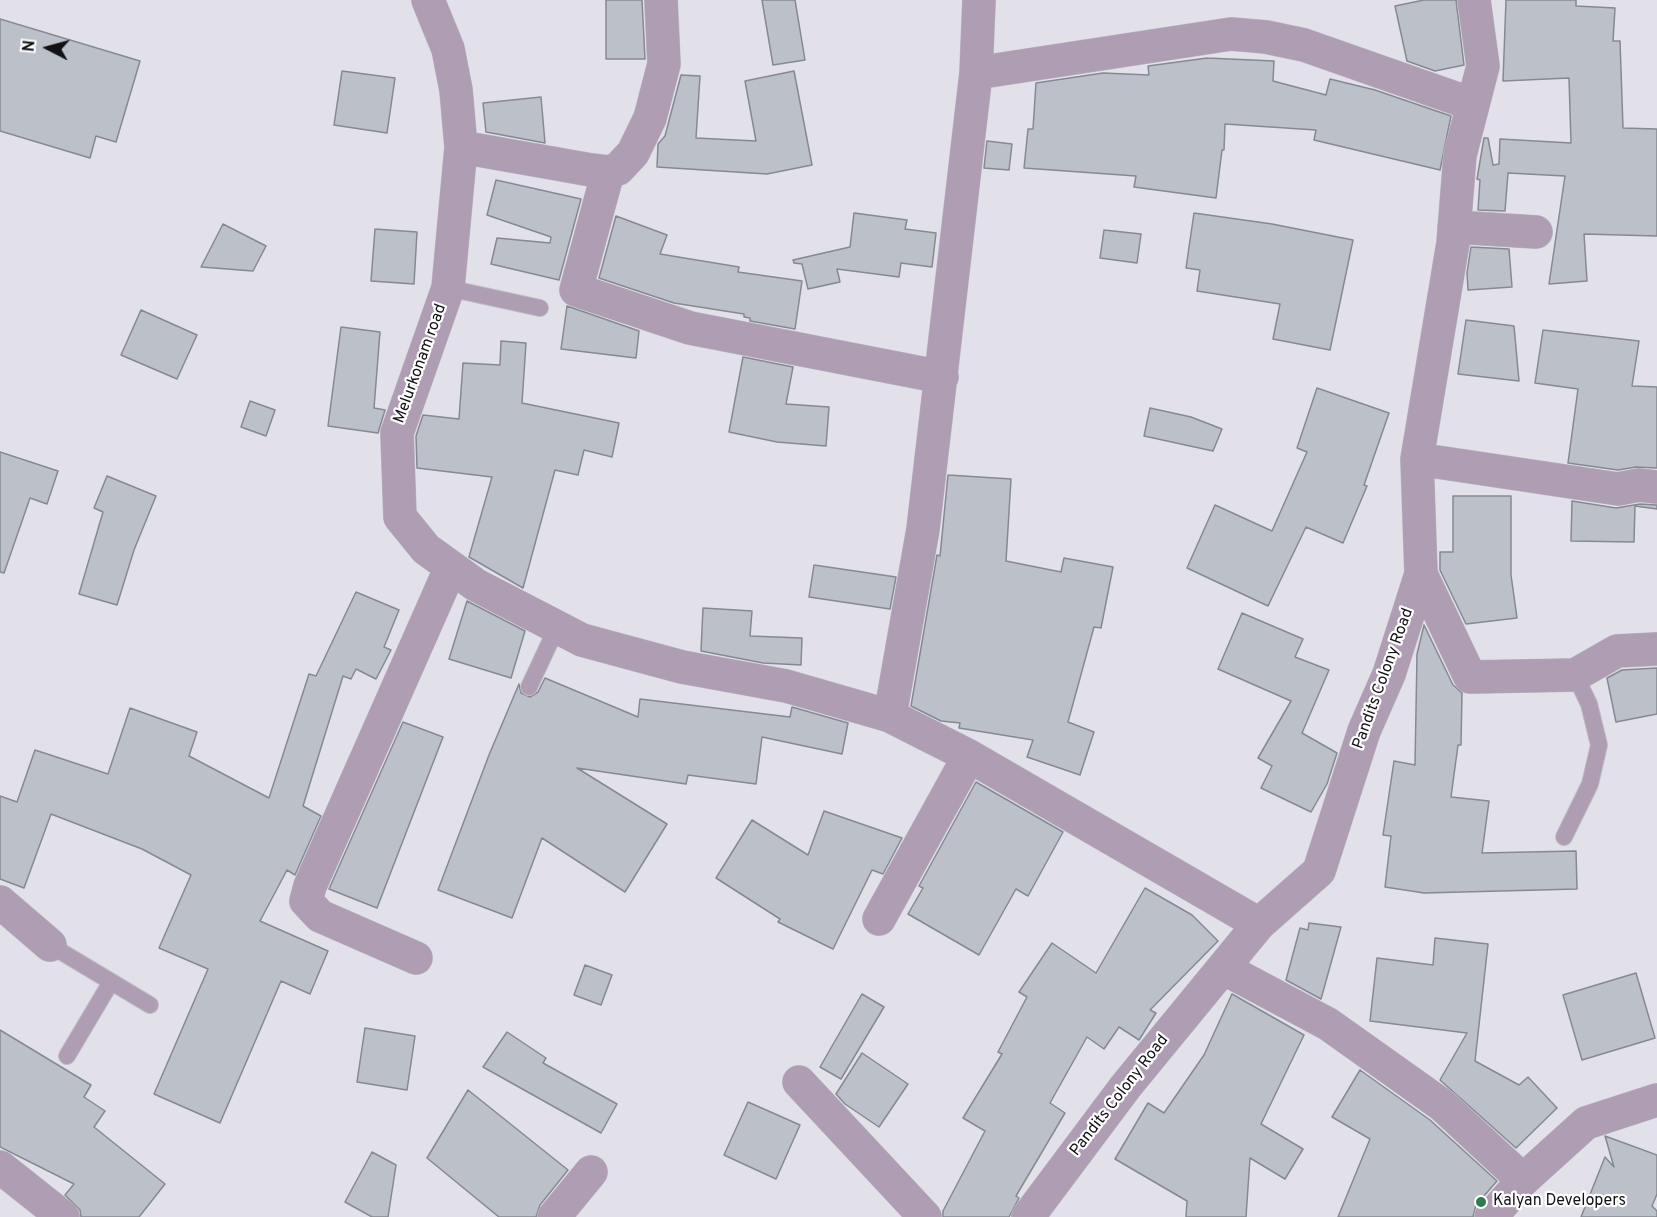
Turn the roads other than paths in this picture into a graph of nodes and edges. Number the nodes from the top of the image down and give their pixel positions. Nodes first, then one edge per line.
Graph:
1 (428, 0) edge
2 (661, 0) edge
3 (979, 0) edge
4 (1474, 0) edge
5 (976, 73) junction
6 (1472, 104) junction
7 (461, 147) junction
8 (608, 172) junction
9 (1455, 227) junction
10 (1536, 232) dead end
11 (448, 288) junction
12 (540, 308) dead end
13 (942, 377) junction
14 (1417, 459) junction
15 (1657, 487) edge
16 (451, 567) junction
17 (1421, 574) junction
18 (557, 627) junction
19 (1657, 649) edge
20 (1575, 675) junction
21 (529, 687) dead end
22 (890, 716) junction
23 (969, 756) junction
24 (1564, 837) dead end
25 (0, 902) edge
26 (879, 919) dead end
27 (1259, 924) junction
28 (50, 945) joint
29 (416, 958) dead end
30 (1223, 968) junction
31 (111, 982) junction
32 (150, 1005) dead end
33 (67, 1056) dead end
34 (799, 1082) dead end
35 (1657, 1100) edge
36 (0, 1167) edge
37 (591, 1172) dead end
38 (1523, 1180) junction
39 (63, 1217) edge
40 (554, 1217) edge
41 (925, 1217) edge
42 (1028, 1217) edge
43 (1491, 1217) edge

1 - 7 street, Melurkonam road
2 - 8 street
3 - 5 street
4 - 6 street, Pandits Colony Road
5 - 6 street
5 - 13 street
6 - 9 street, Pandits Colony Road
7 - 8 street
7 - 11 street, Melurkonam road
8 - 13 street
9 - 10 street
9 - 14 street, Pandits Colony Road
11 - 12 lane
11 - 16 street, Melurkonam road
13 - 22 street
14 - 15 street
14 - 17 street, Pandits Colony Road
16 - 18 street, Melurkonam road
16 - 29 street
17 - 20 street
17 - 27 street, Pandits Colony Road
18 - 21 lane
18 - 22 street, Melurkonam road
19 - 20 street
20 - 24 lane
22 - 23 street, Melurkonam road
23 - 26 street
23 - 27 street, Melurkonam road
25 - 28 street
27 - 30 street, Pandits Colony Road
28 - 31 lane
30 - 38 street
30 - 42 street, Pandits Colony Road
31 - 32 lane
31 - 33 lane
34 - 41 street
35 - 38 street
36 - 39 street
37 - 40 street
38 - 43 street

